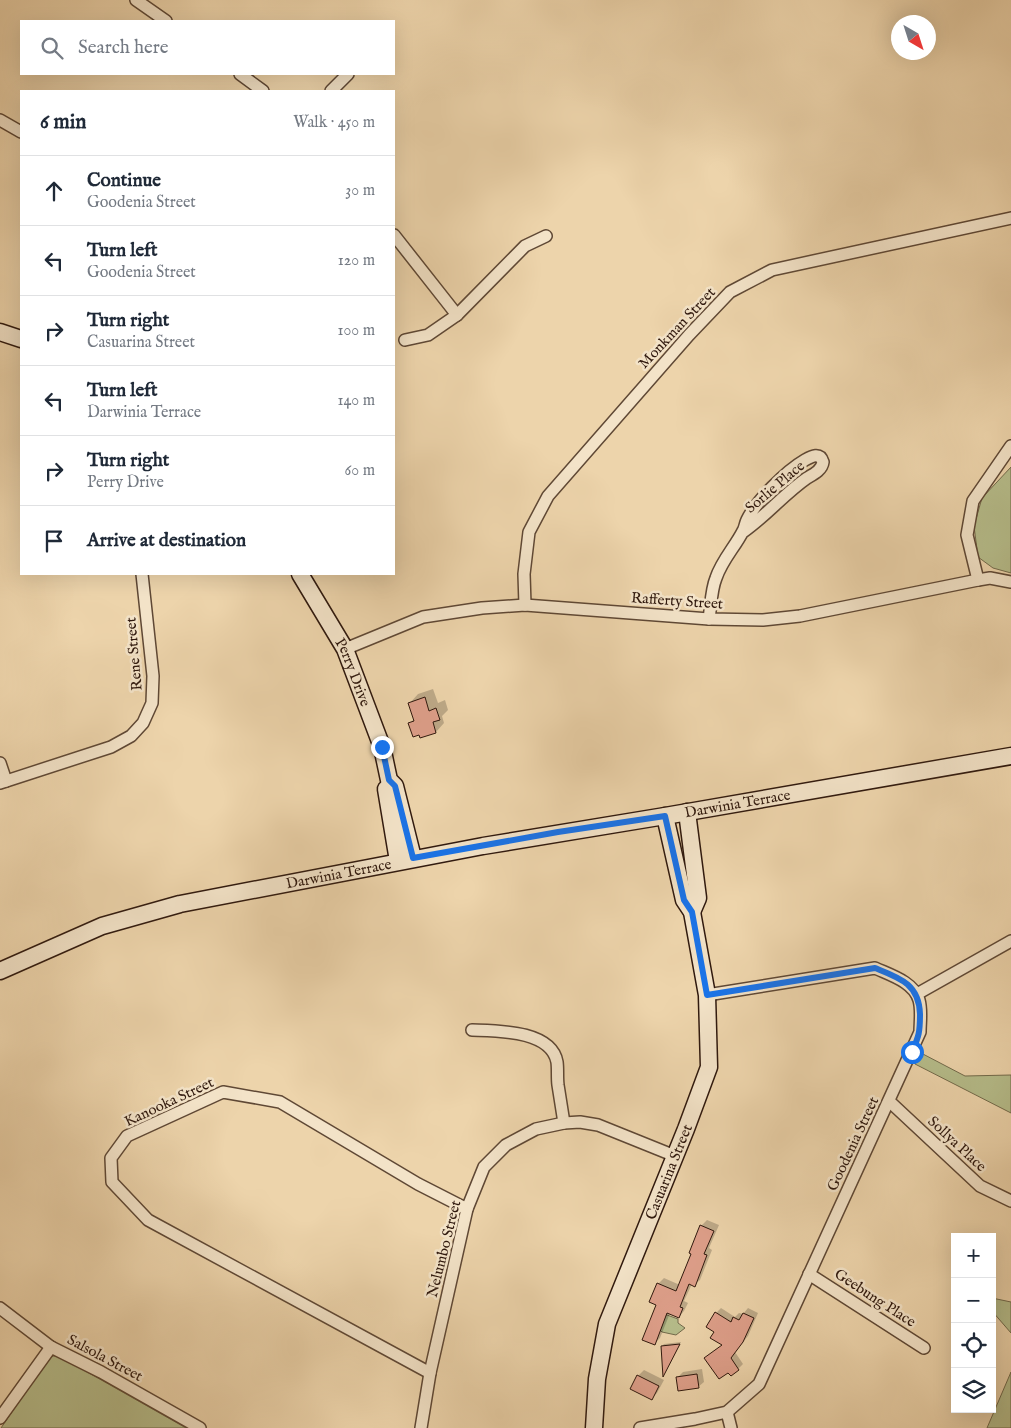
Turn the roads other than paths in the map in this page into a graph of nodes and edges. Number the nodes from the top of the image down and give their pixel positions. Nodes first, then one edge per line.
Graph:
1 (136, 0) edge
2 (165, 20) edge
3 (241, 75) edge
4 (347, 75) edge
5 (261, 90) edge
6 (332, 90) edge
7 (0, 120) edge
8 (20, 131) edge
9 (1011, 218) edge
10 (395, 235) edge
11 (546, 236) dead end
12 (457, 315) junction
13 (0, 332) edge
14 (20, 339) edge
15 (405, 340) dead end
16 (1011, 446) edge
17 (1011, 452) edge
18 (998, 464) junction
19 (743, 532) junction
20 (142, 575) edge
21 (301, 575) edge
22 (978, 580) junction
23 (1011, 582) edge
24 (525, 604) junction
25 (709, 619) junction
26 (345, 650) junction
27 (1011, 756) edge
28 (0, 763) edge
29 (3, 782) edge
30 (687, 812) junction
31 (665, 816) junction
32 (405, 860) junction
33 (692, 912) junction
34 (1011, 941) edge
35 (0, 971) edge
36 (917, 994) junction
37 (707, 995) junction
38 (472, 1030) dead end
39 (889, 1101) junction
40 (564, 1123) junction
41 (675, 1156) junction
42 (1011, 1201) edge
43 (467, 1209) junction
44 (810, 1274) junction
45 (0, 1308) edge
46 (51, 1347) junction
47 (924, 1348) dead end
48 (430, 1373) junction
49 (727, 1412) junction
50 (0, 1418) edge
51 (200, 1428) edge
52 (421, 1428) edge
53 (594, 1428) edge
54 (640, 1428) edge
55 (731, 1428) edge

1 - 2 street
3 - 5 street
4 - 6 street
7 - 8 street
9 - 24 street, Monkman Street
10 - 12 street
11 - 12 street
12 - 15 street
13 - 14 street
16 - 18 street
17 - 18 street
18 - 22 street
19 - 19 street, Sorlie Place
19 - 25 street, Sorlie Place
20 - 29 street, Rene Street
21 - 26 street, Perry Drive
22 - 23 street, Rafferty Street
22 - 25 street, Rafferty Street
24 - 25 street, Rafferty Street
24 - 26 street, Rafferty Street
26 - 32 street, Perry Drive
27 - 30 street, Darwinia Terrace
28 - 29 street
30 - 31 street, Darwinia Terrace
30 - 33 street, Casuarina Street
31 - 32 street, Darwinia Terrace
31 - 33 street, Casuarina Street
32 - 35 street, Darwinia Terrace
33 - 37 street, Casuarina Street
34 - 36 street
36 - 37 street
36 - 39 street, Goodenia Street
37 - 41 street, Casuarina Street
38 - 40 street
39 - 42 street, Sollya Place
39 - 44 street, Goodenia Street
40 - 41 street, Nelumbo Street
40 - 43 street, Nelumbo Street
41 - 53 street, Casuarina Street
43 - 48 street, Nelumbo Street
43 - 48 street, Kanooka Street
44 - 47 street, Geebung Place
44 - 49 street, Goodenia Street
45 - 46 street, Salsola Street
46 - 50 street
46 - 51 street, Salsola Street
48 - 52 street, Nelumbo Street
49 - 54 street, Goodenia Street
49 - 55 street

